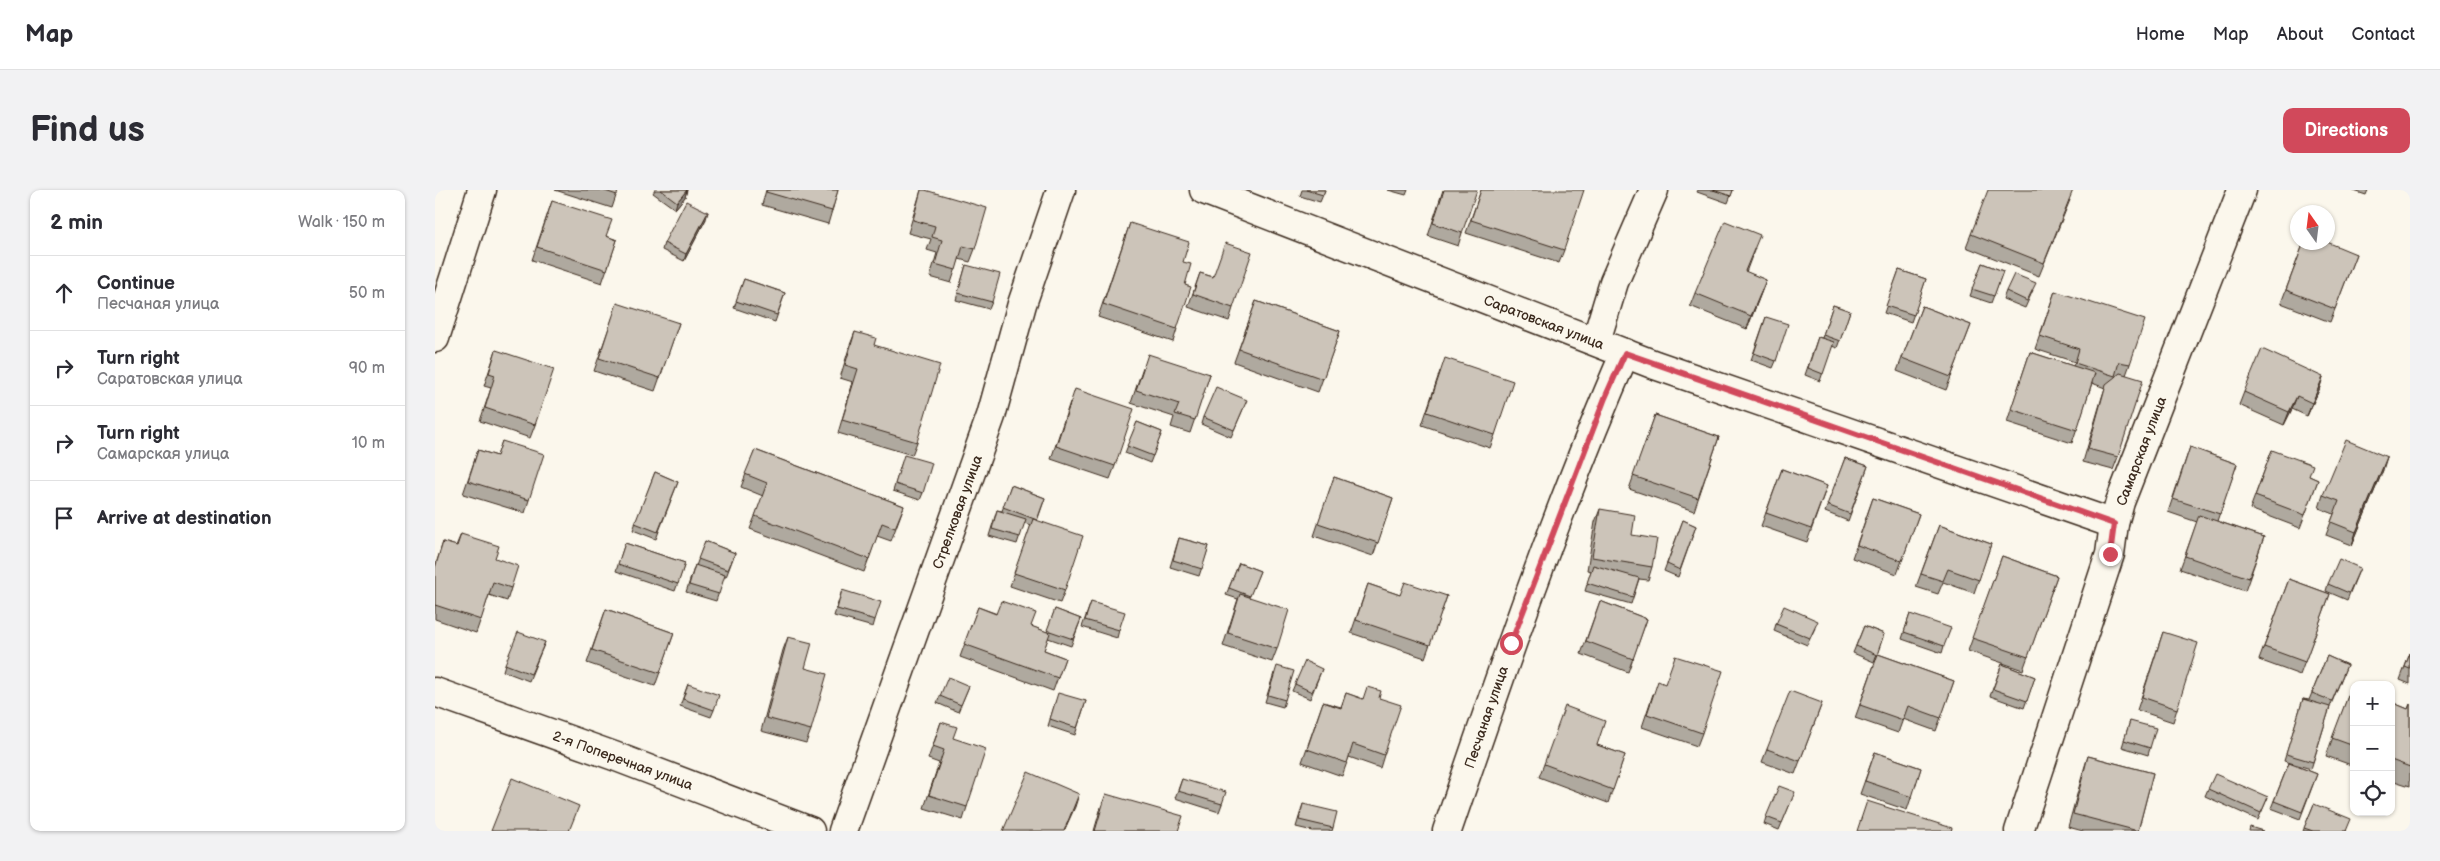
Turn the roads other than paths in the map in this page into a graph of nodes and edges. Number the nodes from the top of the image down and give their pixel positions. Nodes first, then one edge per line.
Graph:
1 (483, 190) edge
2 (1061, 190) edge
3 (1204, 190) edge
4 (1654, 190) edge
5 (2242, 190) edge
6 (435, 338) edge
7 (1596, 341) junction
8 (1625, 353) junction
9 (2114, 524) junction
10 (435, 692) edge
11 (810, 831) edge
12 (843, 831) edge
13 (1447, 831) edge
14 (2019, 831) edge

1 - 6 street
2 - 12 street, Стрелковая улица
3 - 7 street, Саратовская улица
4 - 7 street
5 - 9 street, Самарская улица
7 - 8 street, Саратовская улица
8 - 9 street, Саратовская улица
8 - 13 street, Песчаная улица
9 - 14 street, Самарская улица
10 - 11 street, 2-я Поперечная улица

